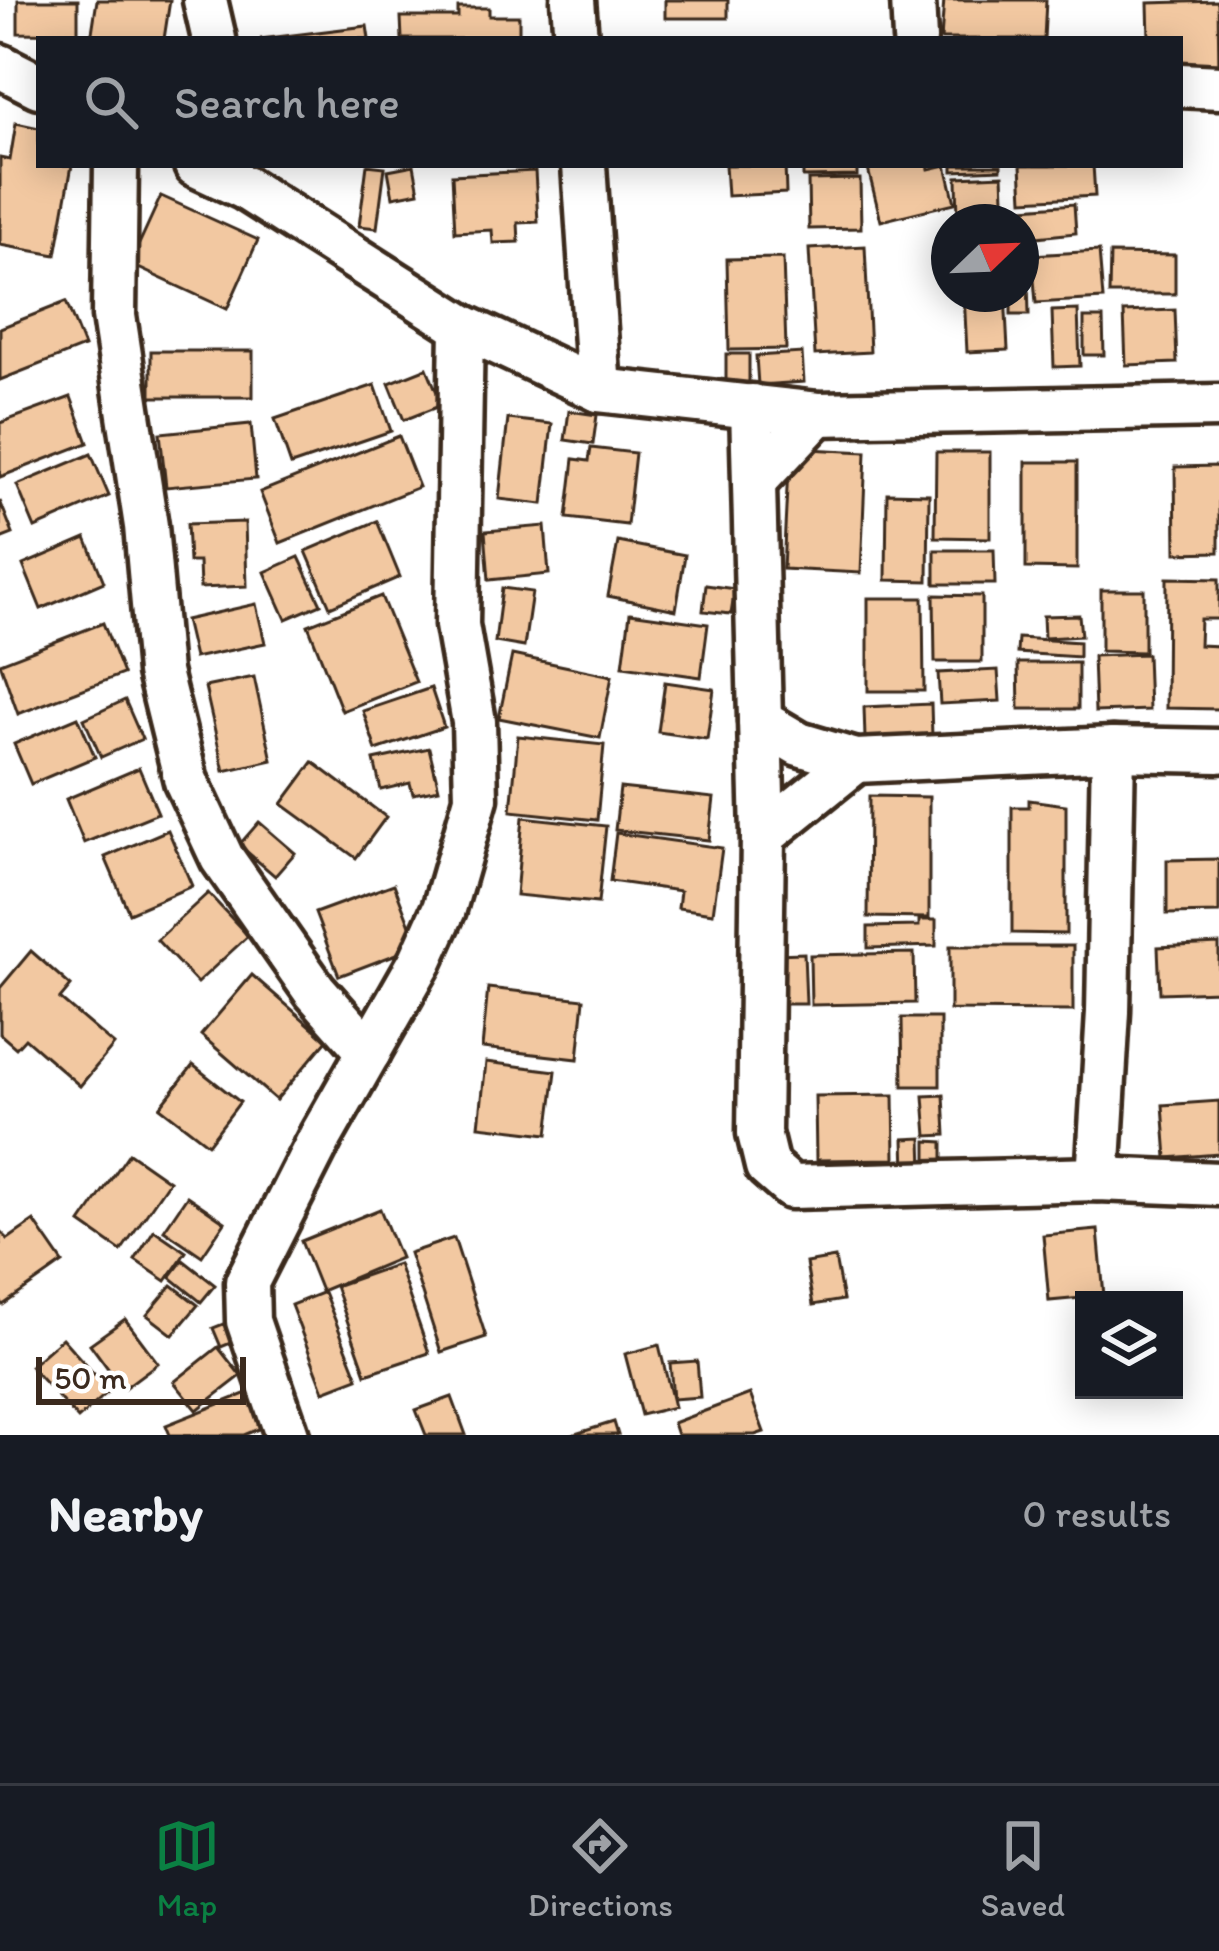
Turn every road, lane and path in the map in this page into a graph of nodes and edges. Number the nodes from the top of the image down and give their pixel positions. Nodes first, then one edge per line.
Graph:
1 (205, 0) edge
2 (573, 0) edge
3 (913, 0) edge
4 (213, 36) edge
5 (576, 36) edge
6 (915, 36) edge
7 (0, 65) edge
8 (36, 84) edge
9 (1183, 85) edge
10 (1219, 87) edge
11 (116, 168) edge
12 (209, 168) edge
13 (584, 168) edge
14 (243, 176) edge
15 (463, 326) junction
16 (599, 390) junction
17 (752, 406) junction
18 (1219, 406) edge
19 (818, 414) junction
20 (755, 481) junction
21 (760, 721) junction
22 (1113, 748) junction
23 (1219, 751) edge
24 (856, 761) junction
25 (763, 836) junction
26 (369, 1052) junction
27 (1098, 1179) junction
28 (1219, 1184) edge
29 (287, 1435) edge

1 - 4 street
2 - 5 street
3 - 6 street
7 - 8 street
9 - 10 street
11 - 26 street
12 - 14 street
13 - 16 street
14 - 15 street
15 - 16 street
15 - 26 street
16 - 17 street
17 - 19 street
17 - 20 street
18 - 19 street
19 - 20 street
20 - 21 street
21 - 24 street
21 - 25 street
22 - 23 street
22 - 24 street
22 - 27 street
24 - 25 street
25 - 27 street
26 - 29 street
27 - 28 street

